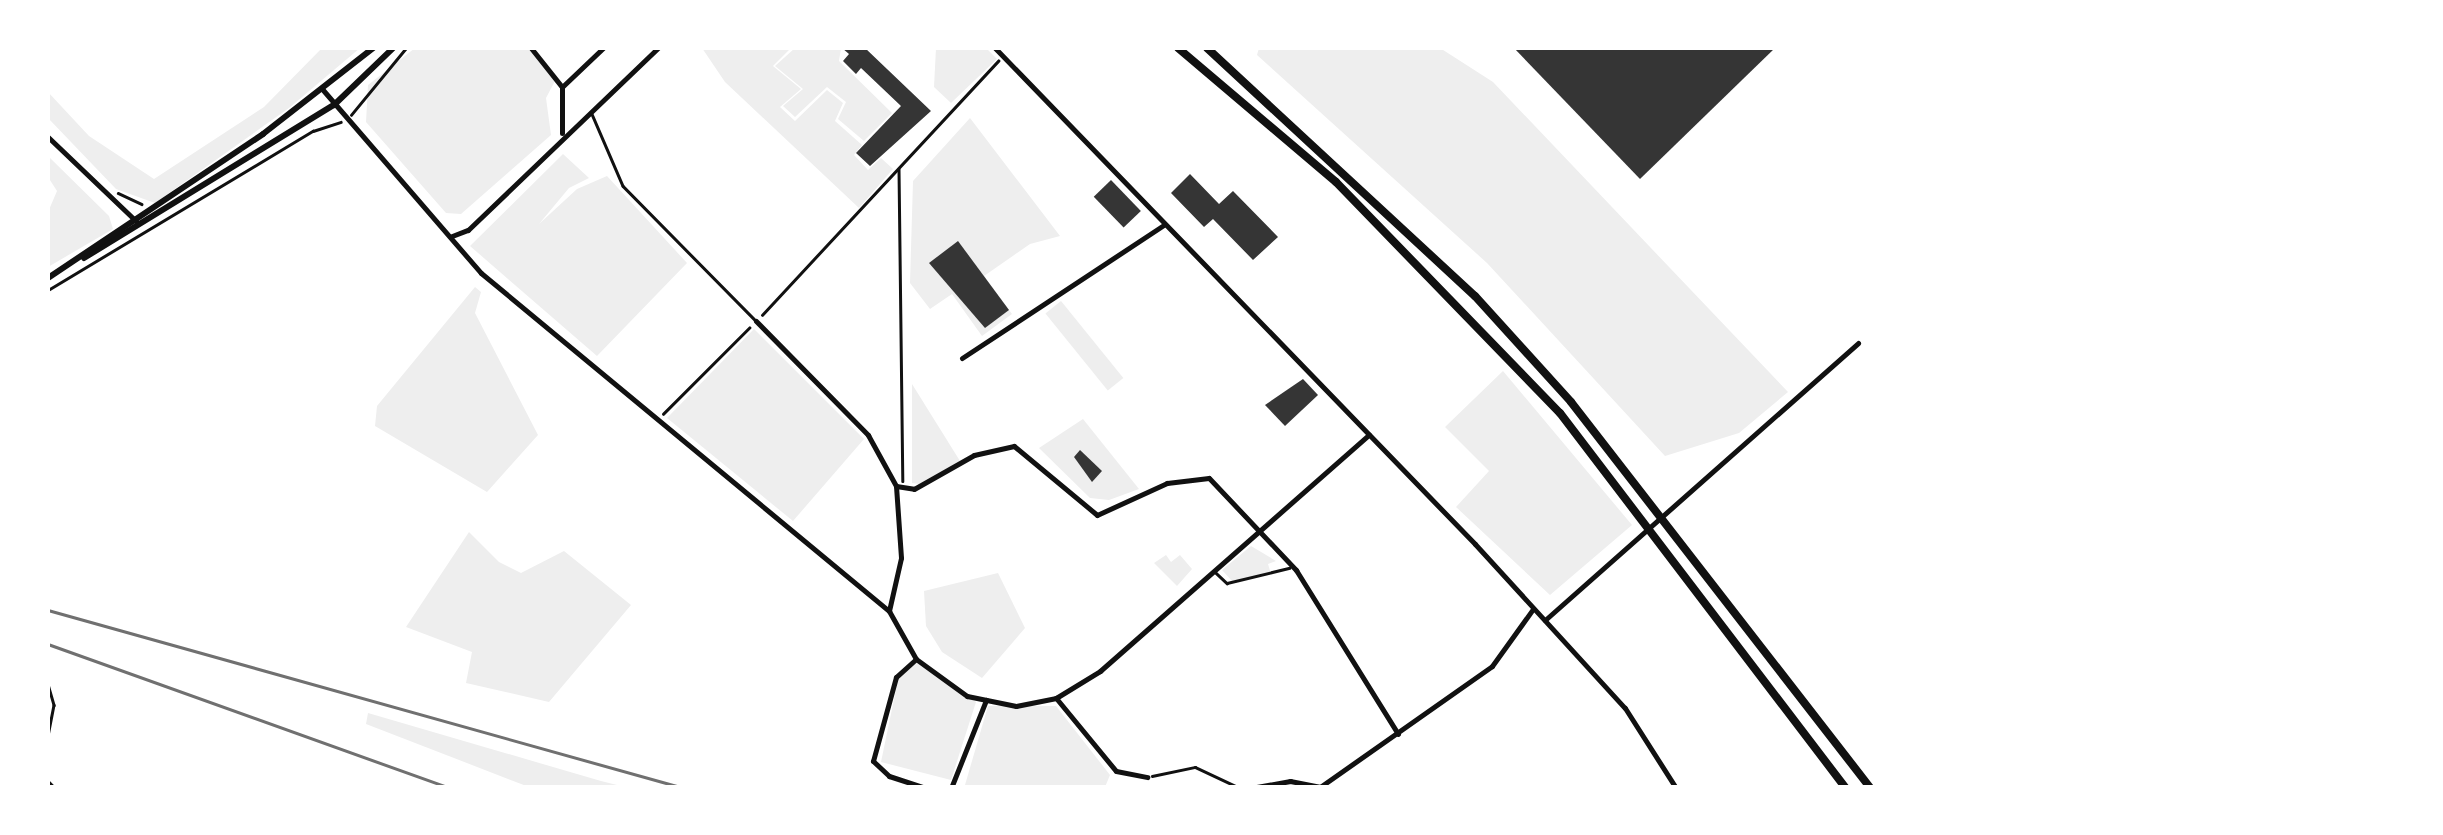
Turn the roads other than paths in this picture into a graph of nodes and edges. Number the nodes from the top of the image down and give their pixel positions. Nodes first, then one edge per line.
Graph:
1 (373, 48) edge
2 (393, 48) edge
3 (531, 48) edge
4 (603, 48) edge
5 (658, 48) edge
6 (994, 48) edge
7 (1178, 48) edge
8 (1207, 48) edge
9 (562, 87) junction
10 (323, 90) junction
11 (334, 105) junction
12 (590, 110) junction
13 (562, 136) junction
14 (48, 137) edge
15 (137, 224) junction
16 (1164, 225) junction
17 (452, 236) junction
18 (48, 278) edge
19 (756, 321) joint
20 (1858, 343) dead end
21 (962, 358) dead end
22 (1369, 434) junction
23 (899, 487) junction
24 (1259, 530) junction
25 (1294, 567) junction
26 (1213, 570) junction
27 (1533, 608) junction
28 (889, 611) junction
29 (1545, 620) junction
30 (916, 659) junction
31 (48, 684) edge
32 (1056, 698) junction
33 (986, 700) junction
34 (1398, 734) junction
35 (48, 736) edge
36 (1147, 777) road end
37 (48, 781) edge
38 (55, 788) edge
39 (926, 788) edge
40 (951, 788) edge
41 (1251, 788) edge
42 (1676, 788) edge
43 (1846, 788) edge
44 (1870, 788) edge

1 - 10 street
2 - 11 street
3 - 9 street
4 - 9 street
5 - 12 street
6 - 16 street
7 - 43 highway
8 - 44 highway
9 - 13 street
10 - 11 street
10 - 15 street
11 - 15 street
11 - 17 street
12 - 13 street
12 - 19 lane
13 - 17 street
14 - 15 street
15 - 18 street
16 - 21 street
16 - 22 street
17 - 28 street
19 - 23 street
20 - 29 street
22 - 24 street
22 - 27 street
23 - 24 street
23 - 28 street
24 - 25 street
24 - 26 street
25 - 26 lane
25 - 34 street
26 - 32 street
27 - 29 street
27 - 34 street
28 - 30 street
29 - 42 street
30 - 33 street
30 - 39 street
31 - 35 lane
32 - 33 street
32 - 36 street
33 - 40 street
34 - 41 street
37 - 38 lane

